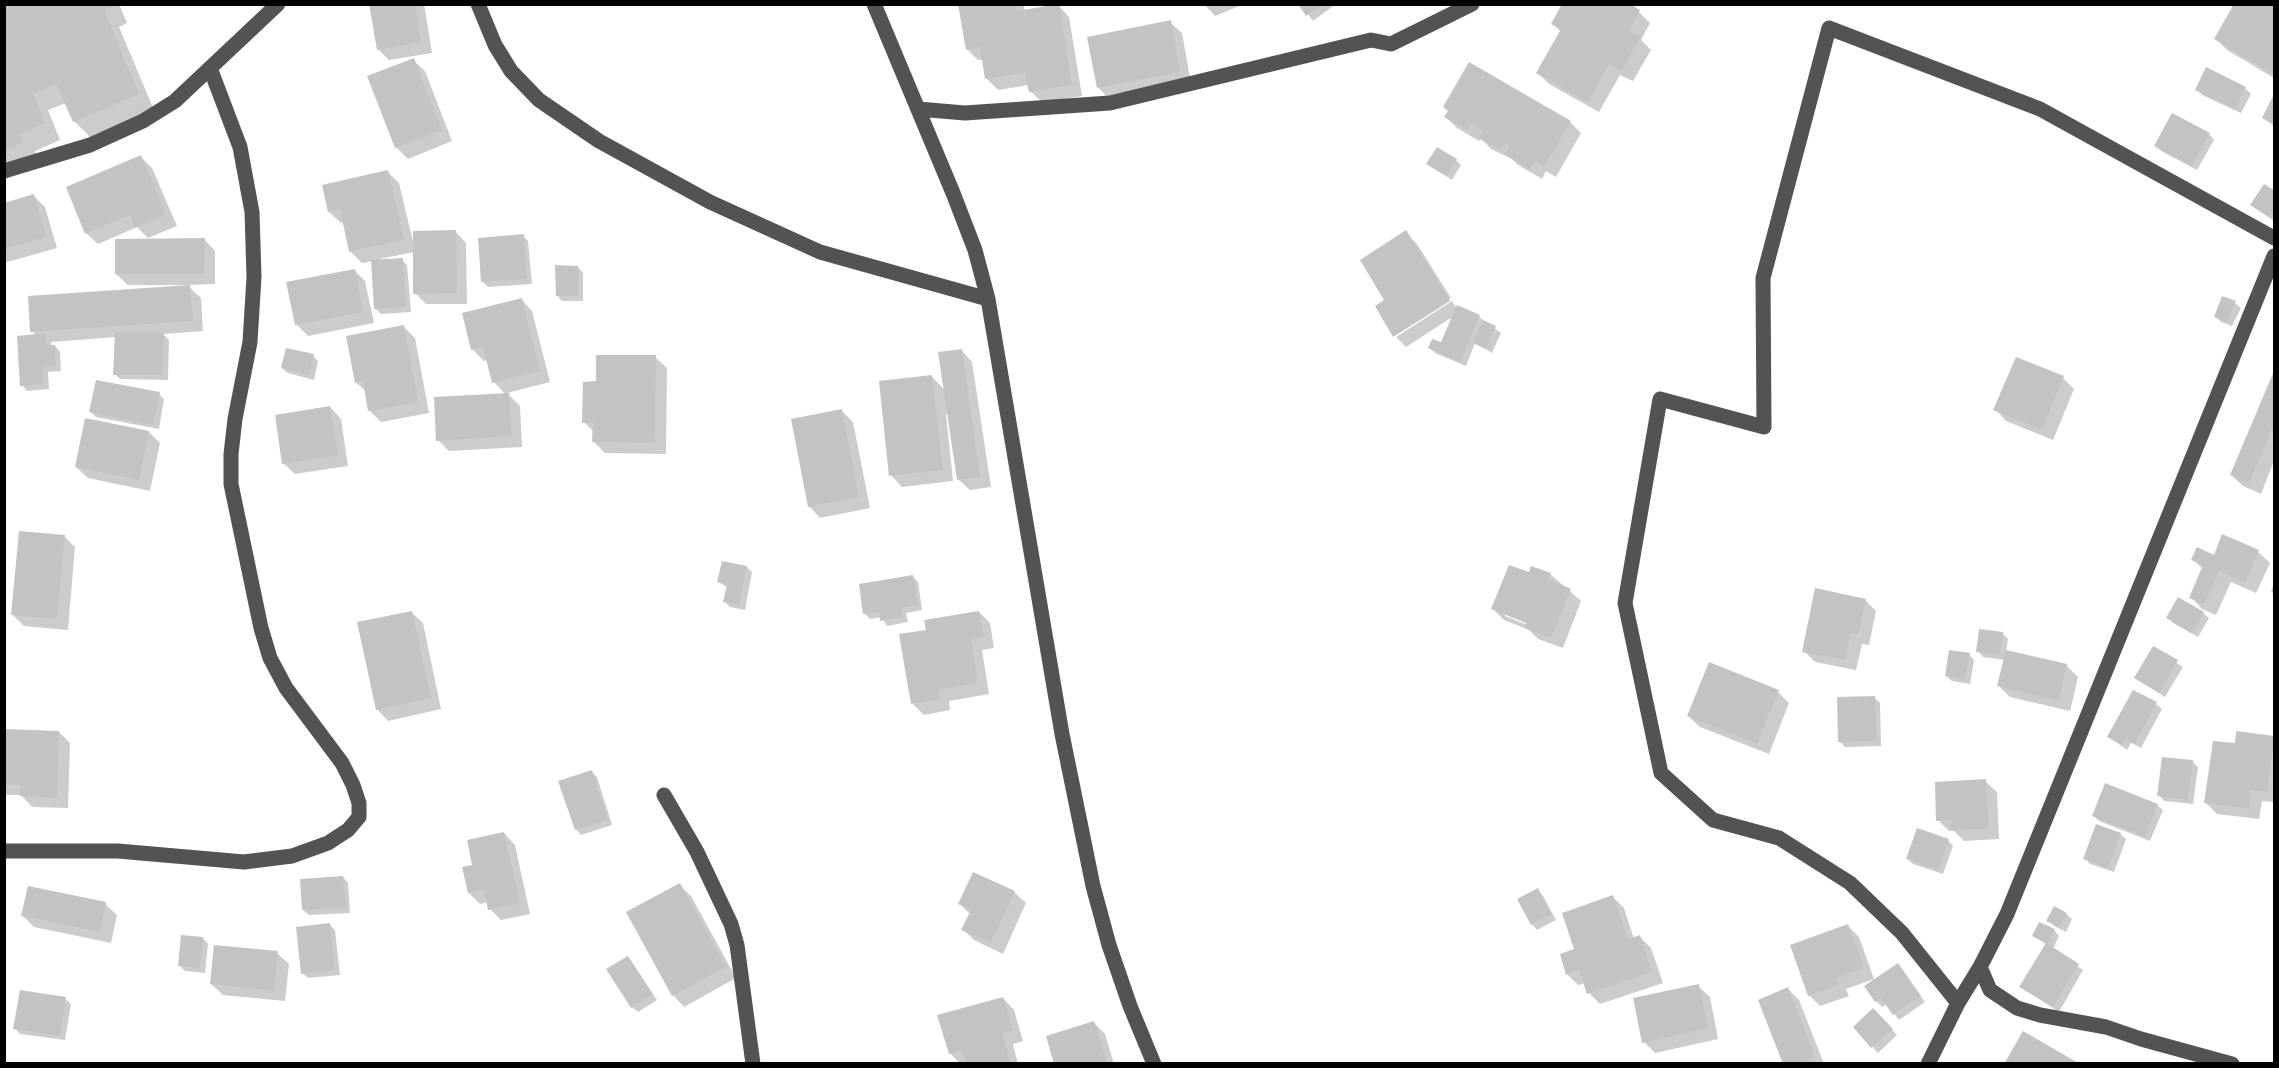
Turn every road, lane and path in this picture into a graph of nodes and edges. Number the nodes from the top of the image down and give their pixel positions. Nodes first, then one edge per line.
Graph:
1 (278, 4) edge
2 (478, 4) edge
3 (874, 4) edge
4 (1472, 4) edge
5 (210, 68) junction
6 (918, 109) junction
7 (4, 171) edge
8 (2274, 238) edge
9 (2274, 256) edge
10 (2270, 277) edge
11 (988, 299) junction
12 (664, 795) dead end
13 (4, 851) edge
14 (1980, 967) junction
15 (1958, 1003) junction
16 (753, 1064) edge
17 (1154, 1064) edge
18 (1928, 1064) edge
19 (2232, 1064) edge

1 - 5 street
2 - 11 street
3 - 6 street
4 - 6 street
5 - 7 street
5 - 13 street
6 - 11 street
8 - 15 street
9 - 10 street
10 - 14 street
11 - 17 street
12 - 16 street
14 - 15 street
14 - 19 street
15 - 18 street

